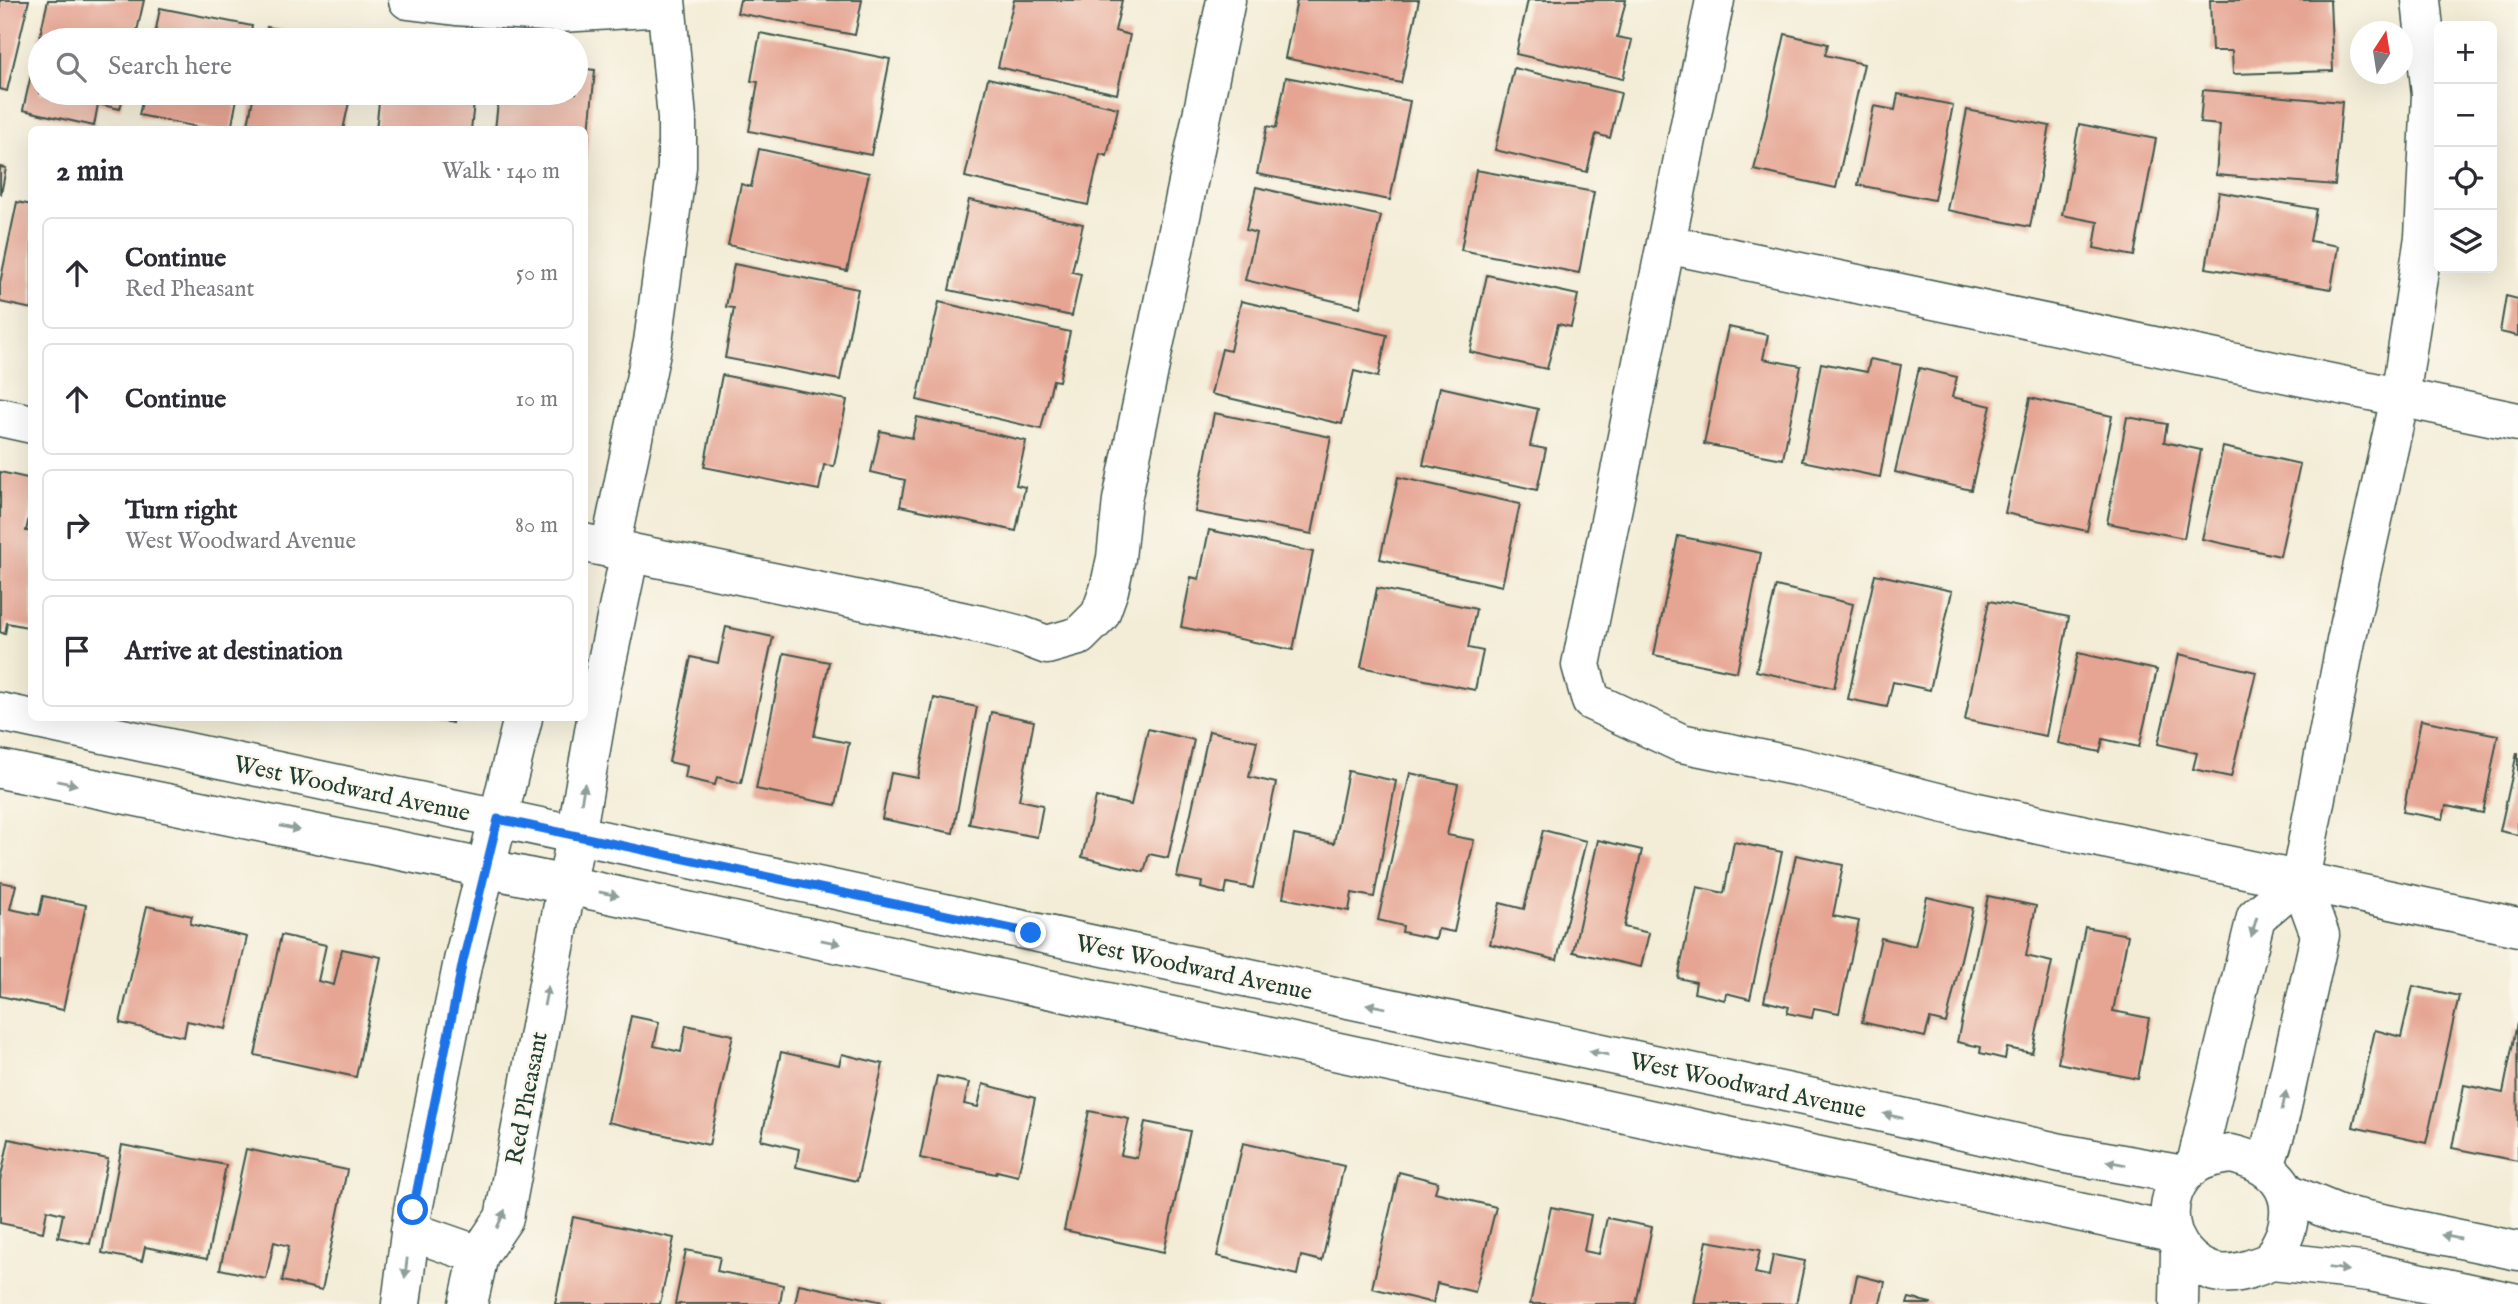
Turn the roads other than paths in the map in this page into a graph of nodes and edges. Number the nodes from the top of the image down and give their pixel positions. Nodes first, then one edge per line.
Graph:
1 (408, 0) edge
2 (1226, 0) edge
3 (1716, 0) edge
4 (2421, 0) edge
5 (666, 4) edge
6 (1666, 244) junction
7 (2400, 398) junction
8 (0, 417) edge
9 (2518, 422) edge
10 (28, 423) edge
11 (608, 548) edge
12 (0, 712) edge
13 (28, 718) edge
14 (42, 721) edge
15 (522, 721) edge
16 (0, 769) edge
17 (498, 819) junction
18 (576, 836) junction
19 (487, 868) junction
20 (2300, 880) junction
21 (567, 885) junction
22 (2518, 927) edge
23 (2190, 1170) junction
24 (2277, 1180) junction
25 (410, 1230) junction
26 (2176, 1241) junction
27 (2518, 1251) edge
28 (479, 1255) junction
29 (2254, 1278) edge
30 (2518, 1303) edge
31 (401, 1304) edge
32 (468, 1304) edge
33 (2179, 1304) edge

1 - 5 street
2 - 11 street
3 - 6 street
4 - 7 street
5 - 11 street, Red Pheasant
6 - 7 street
6 - 20 street
7 - 9 street
7 - 20 street
8 - 10 street
18 -> 11 street, Red Pheasant
12 - 13 street, West Woodward Avenue
14 - 17 street, West Woodward Avenue
15 - 17 street
16 -> 19 street, West Woodward Avenue
17 - 18 street, West Woodward Avenue
17 - 19 street
18 - 21 street, Red Pheasant
23 -> 18 street, West Woodward Avenue
19 - 21 street, West Woodward Avenue
19 - 25 street
20 - 22 street
20 -> 23 street
24 -> 20 street
21 -> 26 street, West Woodward Avenue
28 -> 21 street, Red Pheasant
23 - 24 street
23 - 26 street
27 -> 24 street
24 - 29 street
25 - 28 street
25 -> 31 street
26 - 29 street
26 - 33 street
28 - 32 street, Red Pheasant
29 -> 30 street

